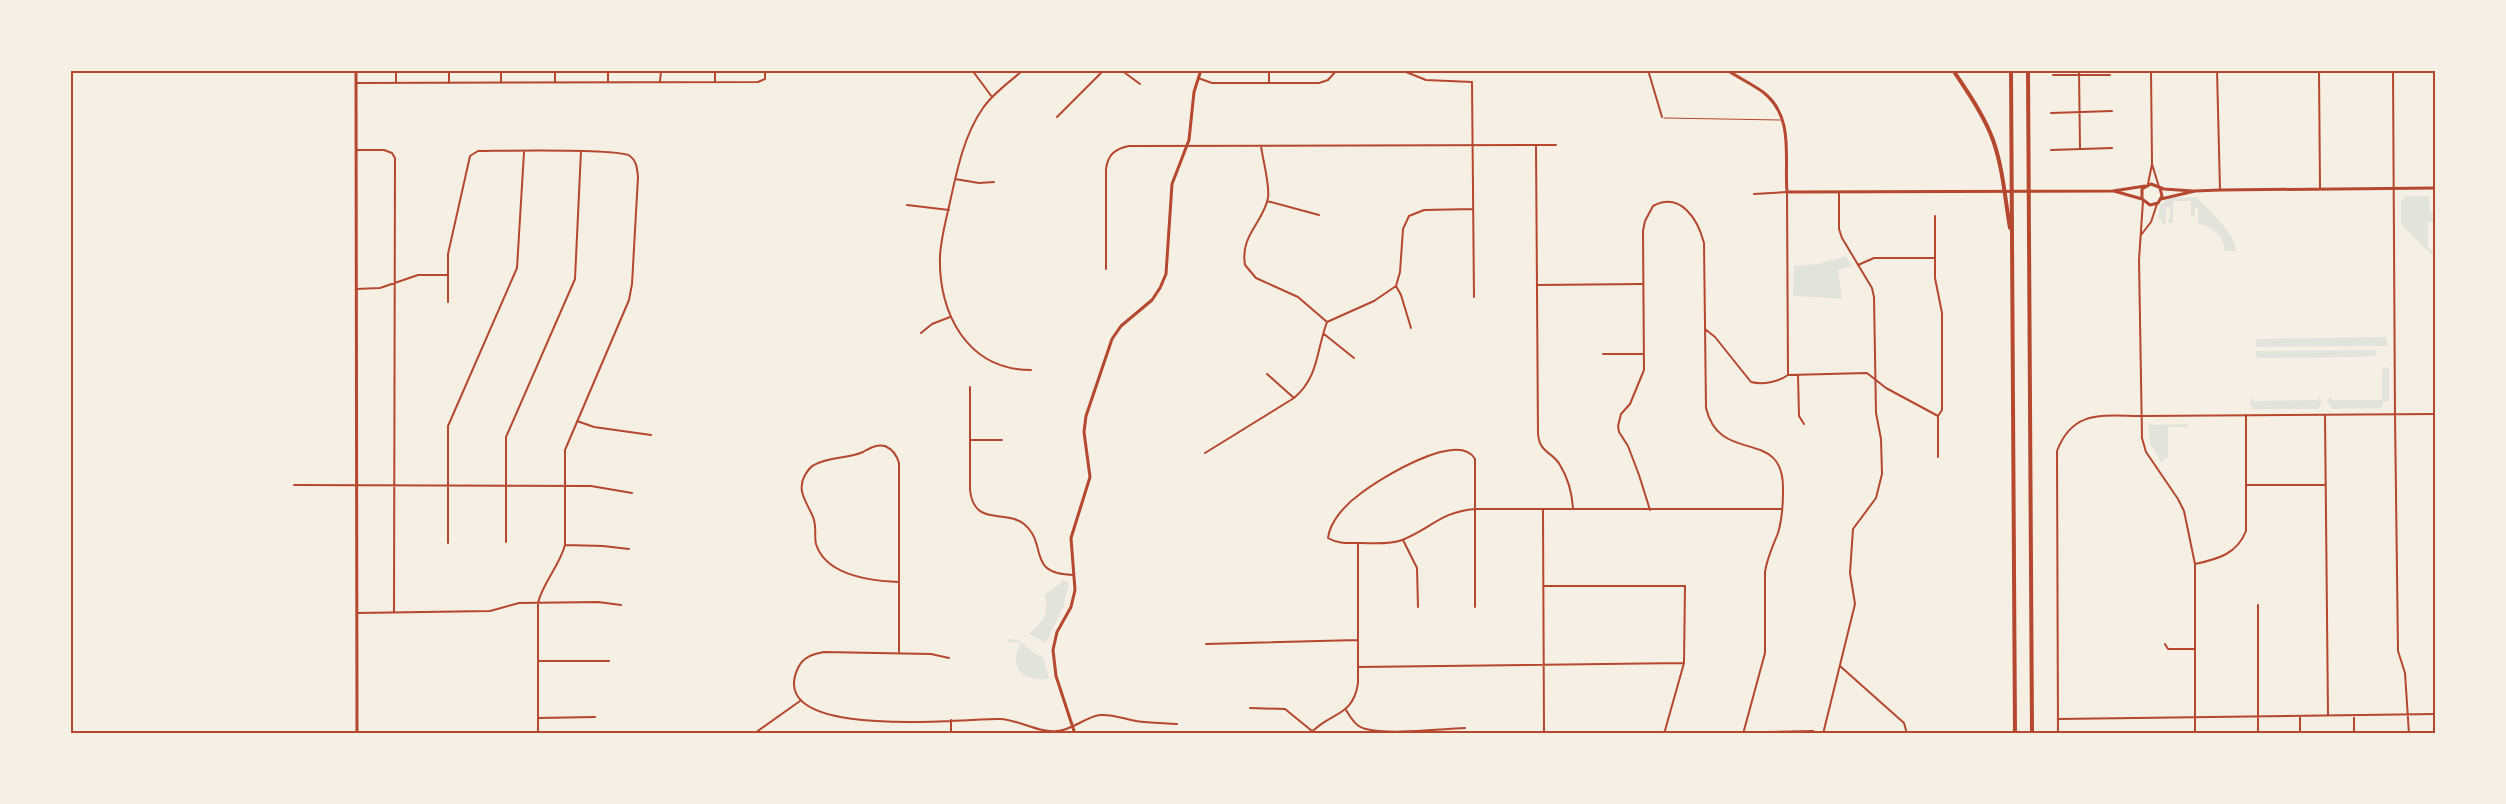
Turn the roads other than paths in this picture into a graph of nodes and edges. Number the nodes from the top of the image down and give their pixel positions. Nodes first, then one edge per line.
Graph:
1 (356, 70) edge
2 (396, 70) edge
3 (449, 70) edge
4 (501, 70) edge
5 (555, 70) edge
6 (608, 70) edge
7 (661, 70) edge
8 (715, 70) edge
9 (765, 70) edge
10 (972, 70) edge
11 (1023, 70) edge
12 (1104, 70) edge
13 (1121, 70) edge
14 (1201, 70) edge
15 (1269, 70) edge
16 (1337, 70) edge
17 (1401, 70) edge
18 (1648, 70) edge
19 (1727, 70) edge
20 (1953, 70) edge
21 (2012, 70) edge
22 (2028, 70) edge
23 (2079, 70) edge
24 (2151, 70) edge
25 (2217, 70) edge
26 (2319, 70) edge
27 (2393, 70) edge
28 (2053, 75) dead end
29 (2079, 75) junction
30 (2110, 75) dead end
31 (1198, 78) junction
32 (555, 82) junction
33 (608, 82) junction
34 (660, 82) junction
35 (715, 82) junction
36 (356, 83) junction
37 (396, 83) junction
38 (449, 83) junction
39 (501, 83) junction
40 (1269, 83) junction
41 (1140, 84) dead end
42 (992, 97) junction
43 (2112, 111) dead end
44 (2079, 112) junction
45 (2051, 113) dead end
46 (1057, 117) dead end
47 (1662, 117) joint
48 (1783, 120) junction
49 (1473, 145) junction
50 (1536, 145) junction
51 (1556, 145) dead end
52 (1187, 146) junction
53 (1261, 146) junction
54 (2112, 148) dead end
55 (2080, 149) junction
56 (356, 150) junction
57 (2051, 150) dead end
58 (524, 152) junction
59 (581, 152) junction
60 (2152, 164) junction
61 (955, 179) junction
62 (994, 182) dead end
63 (2147, 185) junction
64 (2160, 188) junction
65 (2436, 188) edge
66 (2220, 189) junction
67 (2320, 189) junction
68 (2394, 189) junction
69 (2113, 191) junction
70 (2195, 191) junction
71 (1787, 192) junction
72 (1839, 192) junction
73 (1754, 194) dead end
74 (2161, 199) junction
75 (2142, 200) junction
76 (1267, 201) junction
77 (2157, 203) junction
78 (907, 206) dead end
79 (949, 210) junction
80 (1473, 210) junction
81 (1319, 214) dead end
82 (1935, 216) dead end
83 (2141, 236) junction
84 (2011, 240) junction
85 (1935, 258) junction
86 (1857, 265) junction
87 (1106, 269) dead end
88 (447, 275) junction
89 (394, 284) junction
90 (1644, 284) junction
91 (1537, 285) junction
92 (1396, 286) junction
93 (356, 289) junction
94 (1474, 297) dead end
95 (448, 302) dead end
96 (951, 317) junction
97 (1327, 322) junction
98 (1412, 328) dead end
99 (1705, 329) junction
100 (921, 333) dead end
101 (1323, 333) junction
102 (1603, 354) dead end
103 (1644, 354) junction
104 (1354, 358) dead end
105 (1031, 370) dead end
106 (1267, 374) dead end
107 (1788, 375) junction
108 (1798, 375) junction
109 (1875, 378) junction
110 (970, 387) dead end
111 (1294, 398) junction
112 (2436, 414) edge
113 (2246, 415) junction
114 (2325, 415) junction
115 (2395, 415) junction
116 (1938, 416) junction
117 (2141, 416) junction
118 (577, 421) junction
119 (1804, 424) dead end
120 (651, 435) dead end
121 (970, 440) junction
122 (1002, 440) dead end
123 (1205, 453) dead end
124 (1938, 458) dead end
125 (294, 485) dead end
126 (2247, 485) junction
127 (2325, 485) junction
128 (357, 486) junction
129 (394, 486) junction
130 (448, 486) junction
131 (506, 486) junction
132 (564, 486) junction
133 (632, 493) dead end
134 (1475, 509) junction
135 (1781, 509) junction
136 (1543, 510) junction
137 (1573, 510) junction
138 (1650, 510) junction
139 (1403, 540) junction
140 (506, 542) dead end
141 (448, 543) dead end
142 (1358, 543) junction
143 (564, 545) junction
144 (629, 549) dead end
145 (2195, 564) junction
146 (1075, 575) junction
147 (899, 582) junction
148 (1543, 586) junction
149 (538, 603) junction
150 (2258, 604) dead end
151 (621, 605) dead end
152 (1418, 607) dead end
153 (1475, 607) dead end
154 (394, 612) junction
155 (357, 613) junction
156 (1358, 640) junction
157 (1206, 644) dead end
158 (2165, 644) dead end
159 (2194, 649) junction
160 (899, 654) junction
161 (950, 658) dead end
162 (538, 661) junction
163 (609, 661) dead end
164 (1545, 663) junction
165 (1684, 663) junction
166 (1840, 666) junction
167 (1358, 667) junction
168 (800, 701) junction
169 (1250, 708) dead end
170 (1346, 710) junction
171 (2408, 714) junction
172 (2436, 714) edge
173 (2328, 715) junction
174 (2354, 715) junction
175 (2259, 716) junction
176 (2300, 716) junction
177 (595, 717) dead end
178 (2195, 717) junction
179 (538, 718) junction
180 (2058, 719) junction
181 (951, 720) junction
182 (1177, 724) dead end
183 (1073, 727) junction
184 (1465, 728) dead end
185 (1311, 732) edge
186 (755, 733) edge
187 (1664, 733) edge
188 (1743, 733) edge
189 (357, 734) edge
190 (538, 734) edge
191 (951, 734) edge
192 (1076, 734) edge
193 (1544, 734) edge
194 (1656, 734) edge
195 (1817, 734) edge
196 (1823, 734) edge
197 (1907, 734) edge
198 (2015, 734) edge
199 (2032, 734) edge
200 (2058, 734) edge
201 (2195, 734) edge
202 (2258, 734) edge
203 (2300, 734) edge
204 (2354, 734) edge
205 (2409, 734) edge

1 - 36 main road
2 - 37 street
3 - 38 street
4 - 39 street
5 - 32 street
6 - 33 street
7 - 34 street
8 - 35 street
9 - 35 street
10 - 42 street
11 - 42 street
12 - 46 street
13 - 41 street
14 - 31 main road
15 - 40 street
16 - 40 street
17 - 49 street
18 - 47 street
19 - 48 main road
20 - 84 highway
21 - 84 highway
22 - 199 highway
23 - 29 street
24 - 60 street
25 - 66 street
26 - 67 street
27 - 68 street
28 - 29 street
29 - 30 street
29 - 44 street
31 - 40 street
31 - 52 main road
32 - 33 street
32 - 39 street
33 - 34 street
34 - 35 street
36 - 37 street
36 - 56 main road
37 - 38 street
38 - 39 street
42 - 61 street
43 - 44 street
44 - 45 street
44 - 55 street
47 - 48 lane
48 - 71 main road
49 - 50 street
49 - 53 street
49 - 80 street
50 - 51 street
50 - 91 street
52 - 53 street
52 - 87 street
52 - 146 main road
53 - 76 street
54 - 55 street
55 - 57 street
56 - 89 street
56 - 93 main road
58 - 59 street
58 - 88 street
58 - 130 street
59 - 118 street
59 - 131 street
60 - 63 street
60 - 64 street
61 - 62 street
61 - 79 street
63 - 64 main road
63 - 69 main road
63 - 75 main road
64 - 70 main road
64 - 74 main road
65 - 68 main road
66 - 67 main road
66 - 70 main road
67 - 68 main road
68 - 115 street
69 - 72 main road
69 - 75 main road
70 - 74 main road
71 - 72 main road
71 - 73 street
71 - 107 street
72 - 86 street
74 - 77 main road
75 - 77 main road
75 - 83 street
76 - 81 street
76 - 97 street
77 - 83 street
78 - 79 street
79 - 96 street
80 - 92 street
80 - 94 street
82 - 85 street
83 - 117 street
84 - 198 highway
85 - 86 street
85 - 116 street
86 - 109 street
88 - 89 street
88 - 95 street
89 - 93 street
89 - 129 street
90 - 91 street
90 - 99 street
90 - 103 street
91 - 137 street
92 - 97 street
92 - 98 street
93 - 128 main road
96 - 100 street
96 - 105 street
97 - 101 street
99 - 107 street
99 - 135 street
101 - 104 street
101 - 111 street
102 - 103 street
103 - 138 street
106 - 111 street
107 - 108 street
108 - 109 street
108 - 119 street
109 - 116 street
109 - 166 street
110 - 121 street
111 - 123 street
112 - 115 street
113 - 114 street
113 - 117 street
113 - 126 street
114 - 115 street
114 - 127 street
115 - 171 street
116 - 124 street
117 - 145 street
117 - 180 street
118 - 120 street
118 - 132 street
121 - 122 street
121 - 146 street
125 - 128 street
126 - 127 street
126 - 145 street
127 - 173 street
128 - 129 street
128 - 155 main road
129 - 130 street
129 - 154 street
130 - 131 street
130 - 141 street
131 - 132 street
131 - 140 street
132 - 133 street
132 - 143 street
134 - 136 street
134 - 139 street
134 - 142 street
134 - 153 street
135 - 138 street
135 - 188 street
136 - 137 street
136 - 148 street
137 - 138 street
139 - 142 street
139 - 152 street
142 - 156 street
143 - 144 street
143 - 149 street
145 - 159 street
146 - 183 main road
147 - 147 street
147 - 160 street
148 - 164 street
148 - 165 street
149 - 151 street
149 - 154 street
149 - 162 street
150 - 175 street
154 - 155 street
155 - 189 main road
156 - 157 street
156 - 167 street
158 - 159 street
159 - 178 street
160 - 161 street
160 - 168 street
162 - 163 street
162 - 179 street
164 - 165 street
164 - 167 street
164 - 193 street
165 - 187 street
166 - 196 street
166 - 197 street
167 - 170 street
168 - 181 street
168 - 186 street
169 - 185 street
170 - 184 street
170 - 185 street
171 - 172 street
171 - 174 street
171 - 205 street
173 - 174 street
173 - 176 street
174 - 204 street
175 - 176 street
175 - 178 street
175 - 202 street
176 - 203 street
177 - 179 street
178 - 180 street
178 - 201 street
179 - 190 street
180 - 200 street
181 - 183 street
181 - 191 street
182 - 183 street
183 - 192 main road
187 - 188 street
187 - 194 street
188 - 195 street

